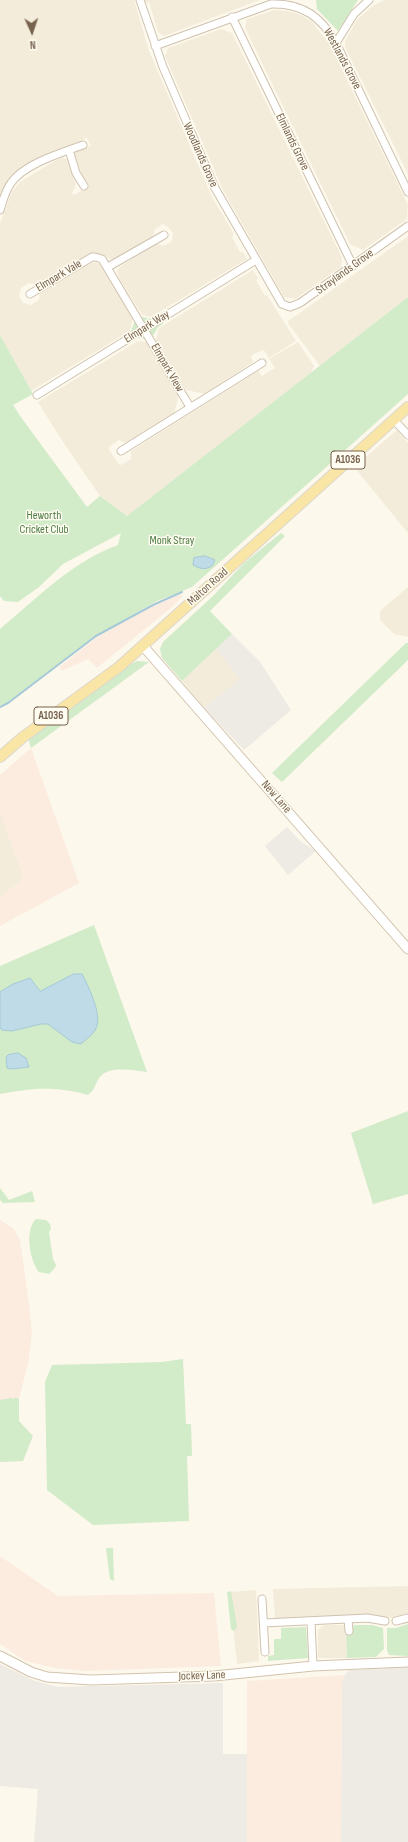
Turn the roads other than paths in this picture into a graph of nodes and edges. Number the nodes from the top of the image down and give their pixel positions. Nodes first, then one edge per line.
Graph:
1 (140, 0) edge
2 (369, 0) edge
3 (232, 17) junction
4 (336, 43) junction
5 (155, 46) junction
6 (82, 145) dead end
7 (69, 150) junction
8 (84, 186) dead end
9 (408, 192) edge
10 (0, 210) edge
11 (408, 226) edge
12 (164, 236) dead end
13 (256, 260) junction
14 (353, 266) junction
15 (108, 268) junction
16 (30, 294) dead end
17 (280, 302) joint
18 (144, 328) junction
19 (262, 363) dead end
20 (37, 395) dead end
21 (190, 407) junction
22 (408, 407) edge
23 (393, 419) junction
24 (408, 435) edge
25 (121, 451) dead end
26 (143, 646) junction
27 (0, 757) edge
28 (408, 949) edge
29 (262, 1599) dead end
30 (408, 1618) edge
31 (348, 1619) junction
32 (311, 1621) junction
33 (385, 1621) dead end
34 (396, 1621) dead end
35 (264, 1623) junction
36 (349, 1631) dead end
37 (265, 1652) dead end
38 (0, 1656) edge
39 (408, 1662) edge
40 (313, 1666) junction

1 - 5 street, Woodlands Grove
2 - 4 street
3 - 4 street, Westlands Grove
3 - 5 street, Westlands Grove
3 - 14 street, Elmlands Grove
4 - 9 street, Westlands Grove
5 - 13 street, Woodlands Grove
6 - 7 street
7 - 8 street
7 - 10 street
11 - 14 street, Straylands Grove
12 - 15 street
13 - 17 street, Woodlands Grove
13 - 18 street, Elmpark Way
14 - 17 street, Straylands Grove
15 - 16 street, Elmpark Vale
15 - 18 street, Elmpark Vale
18 - 20 street, Elmpark Way
18 - 21 street, Elmpark View
19 - 21 street
21 - 25 street
22 - 23 main road, Malton Road / A1036
23 - 24 street
23 - 26 main road, Malton Road / A1036
26 - 27 main road, Malton Road / A1036
26 - 28 street, New Lane
29 - 35 street
30 - 34 street
31 - 32 street
31 - 33 street
31 - 36 street
32 - 35 street
32 - 40 street
35 - 37 street
38 - 40 street, Jockey Lane
39 - 40 street, Jockey Lane

